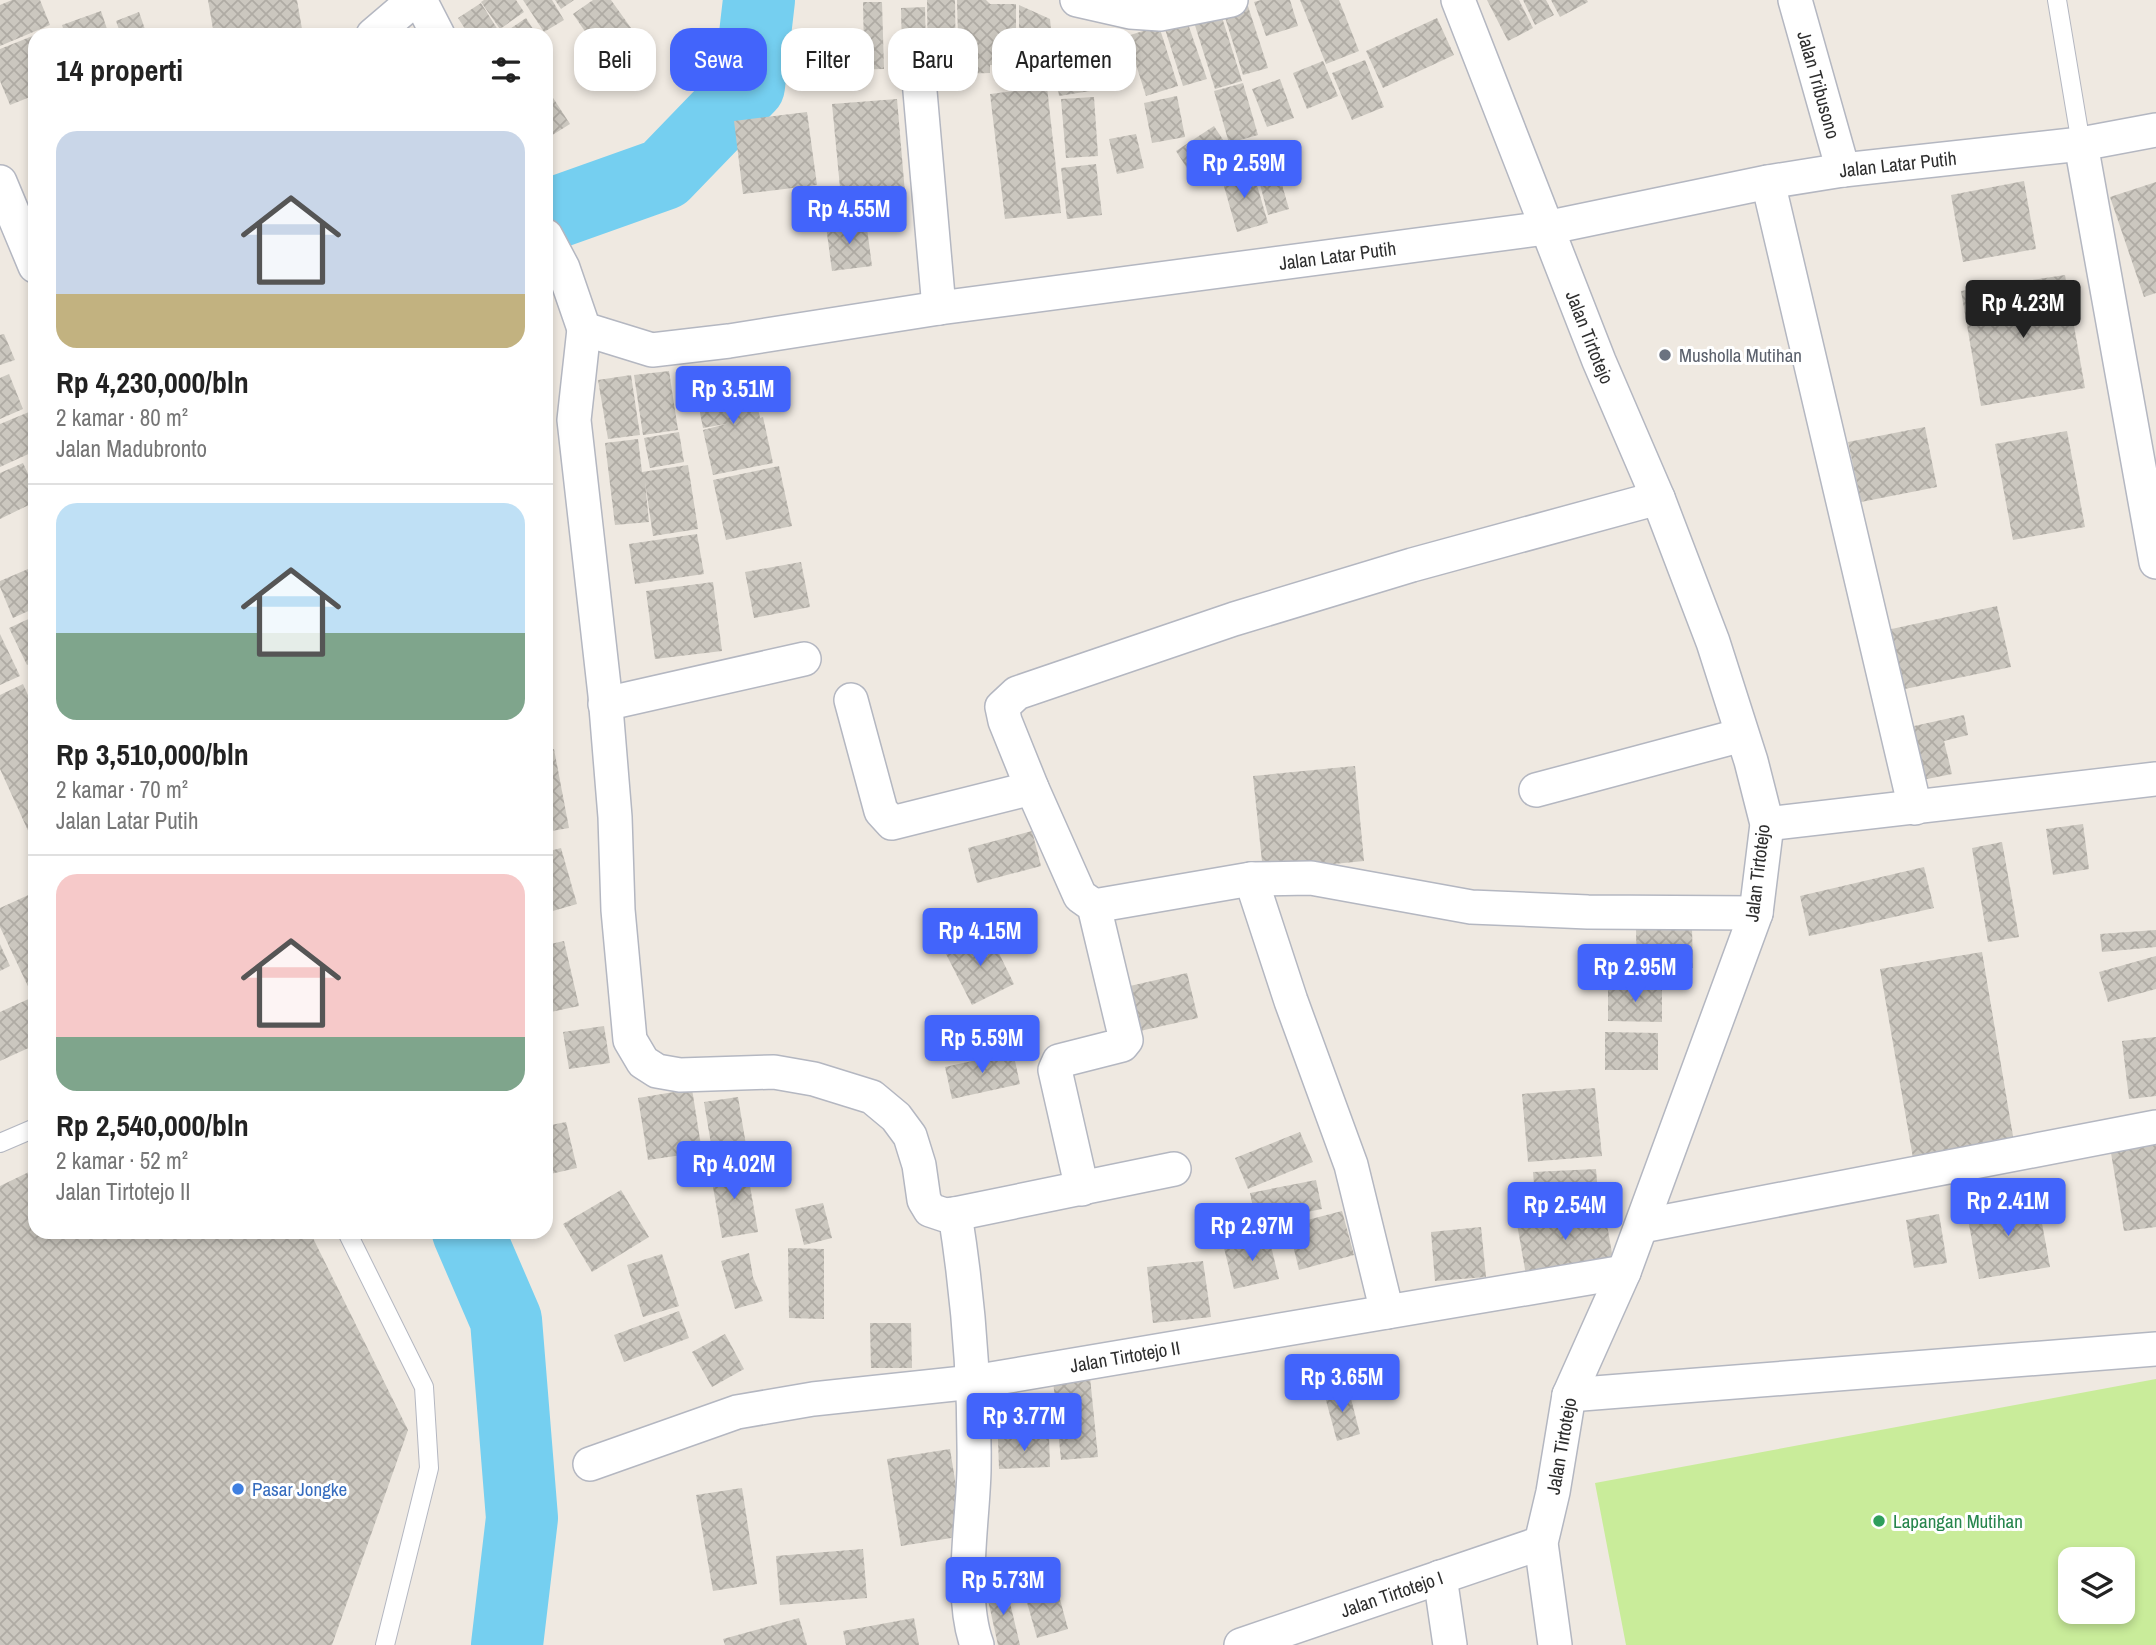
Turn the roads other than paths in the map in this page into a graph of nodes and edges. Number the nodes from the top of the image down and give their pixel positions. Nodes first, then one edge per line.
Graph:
1 (414, 0) edge
2 (419, 0) edge
3 (1077, 0) edge
4 (1458, 0) edge
5 (1795, 0) edge
6 (2057, 0) edge
7 (1210, 3) edge
8 (381, 28) edge
9 (434, 28) edge
10 (920, 91) edge
11 (2156, 130) edge
12 (2081, 144) junction
13 (1843, 170) junction
14 (0, 182) edge
15 (1768, 182) junction
16 (17, 221) edge
17 (1546, 229) junction
18 (28, 248) edge
19 (553, 249) edge
20 (939, 308) junction
21 (584, 329) junction
22 (1658, 498) junction
23 (2156, 562) edge
24 (804, 659) dead end
25 (851, 700) dead end
26 (605, 704) junction
27 (1742, 735) junction
28 (2156, 779) edge
29 (1032, 788) junction
30 (1536, 790) dead end
31 (1915, 808) junction
32 (1766, 824) junction
33 (1251, 879) junction
34 (1094, 906) junction
35 (1756, 913) junction
36 (2156, 1126) edge
37 (28, 1131) edge
38 (0, 1143) edge
39 (1174, 1168) dead end
40 (1083, 1189) junction
41 (955, 1214) junction
42 (1642, 1226) junction
43 (350, 1239) edge
44 (1624, 1272) junction
45 (1387, 1312) junction
46 (2156, 1349) edge
47 (972, 1382) junction
48 (1569, 1395) junction
49 (590, 1464) dead end
50 (1541, 1543) junction
51 (1440, 1577) junction
52 (385, 1645) edge
53 (977, 1645) edge
54 (1241, 1645) edge
55 (1450, 1645) edge
56 (1555, 1645) edge

1 - 8 street
2 - 9 street
3 - 7 street
4 - 17 street, Jalan Tirtotejo
5 - 13 street, Jalan Tribusono
6 - 12 lane
10 - 20 street
11 - 12 street, Jalan Latar Putih
12 - 13 street, Jalan Latar Putih
12 - 23 street
13 - 15 street, Jalan Latar Putih
14 - 16 street
15 - 17 street, Jalan Latar Putih
15 - 31 street
16 - 18 street
17 - 20 street, Jalan Latar Putih
17 - 22 street, Jalan Tirtotejo
19 - 21 street
20 - 21 street, Jalan Latar Putih
21 - 26 street
22 - 27 street, Jalan Tirtotejo
22 - 29 street
24 - 26 street
25 - 29 street
26 - 41 street
27 - 30 street
27 - 32 street, Jalan Tirtotejo
28 - 31 street
29 - 34 street
31 - 32 street
32 - 35 street, Jalan Tirtotejo
33 - 34 street
33 - 35 street
33 - 45 street
34 - 40 street
35 - 42 street, Jalan Tirtotejo
36 - 42 street
37 - 38 lane
39 - 40 street
40 - 41 street
41 - 47 street
42 - 44 street, Jalan Tirtotejo
43 - 52 lane
44 - 45 street, Jalan Tirtotejo II
44 - 48 street, Jalan Tirtotejo
45 - 47 street, Jalan Tirtotejo II
46 - 48 street
47 - 49 street, Jalan Tirtotejo II
47 - 53 street
48 - 50 street, Jalan Tirtotejo
50 - 51 street, Jalan Tirtotejo I
50 - 56 street, Jalan Tirtotejo
51 - 54 street, Jalan Tirtotejo I
51 - 55 street

